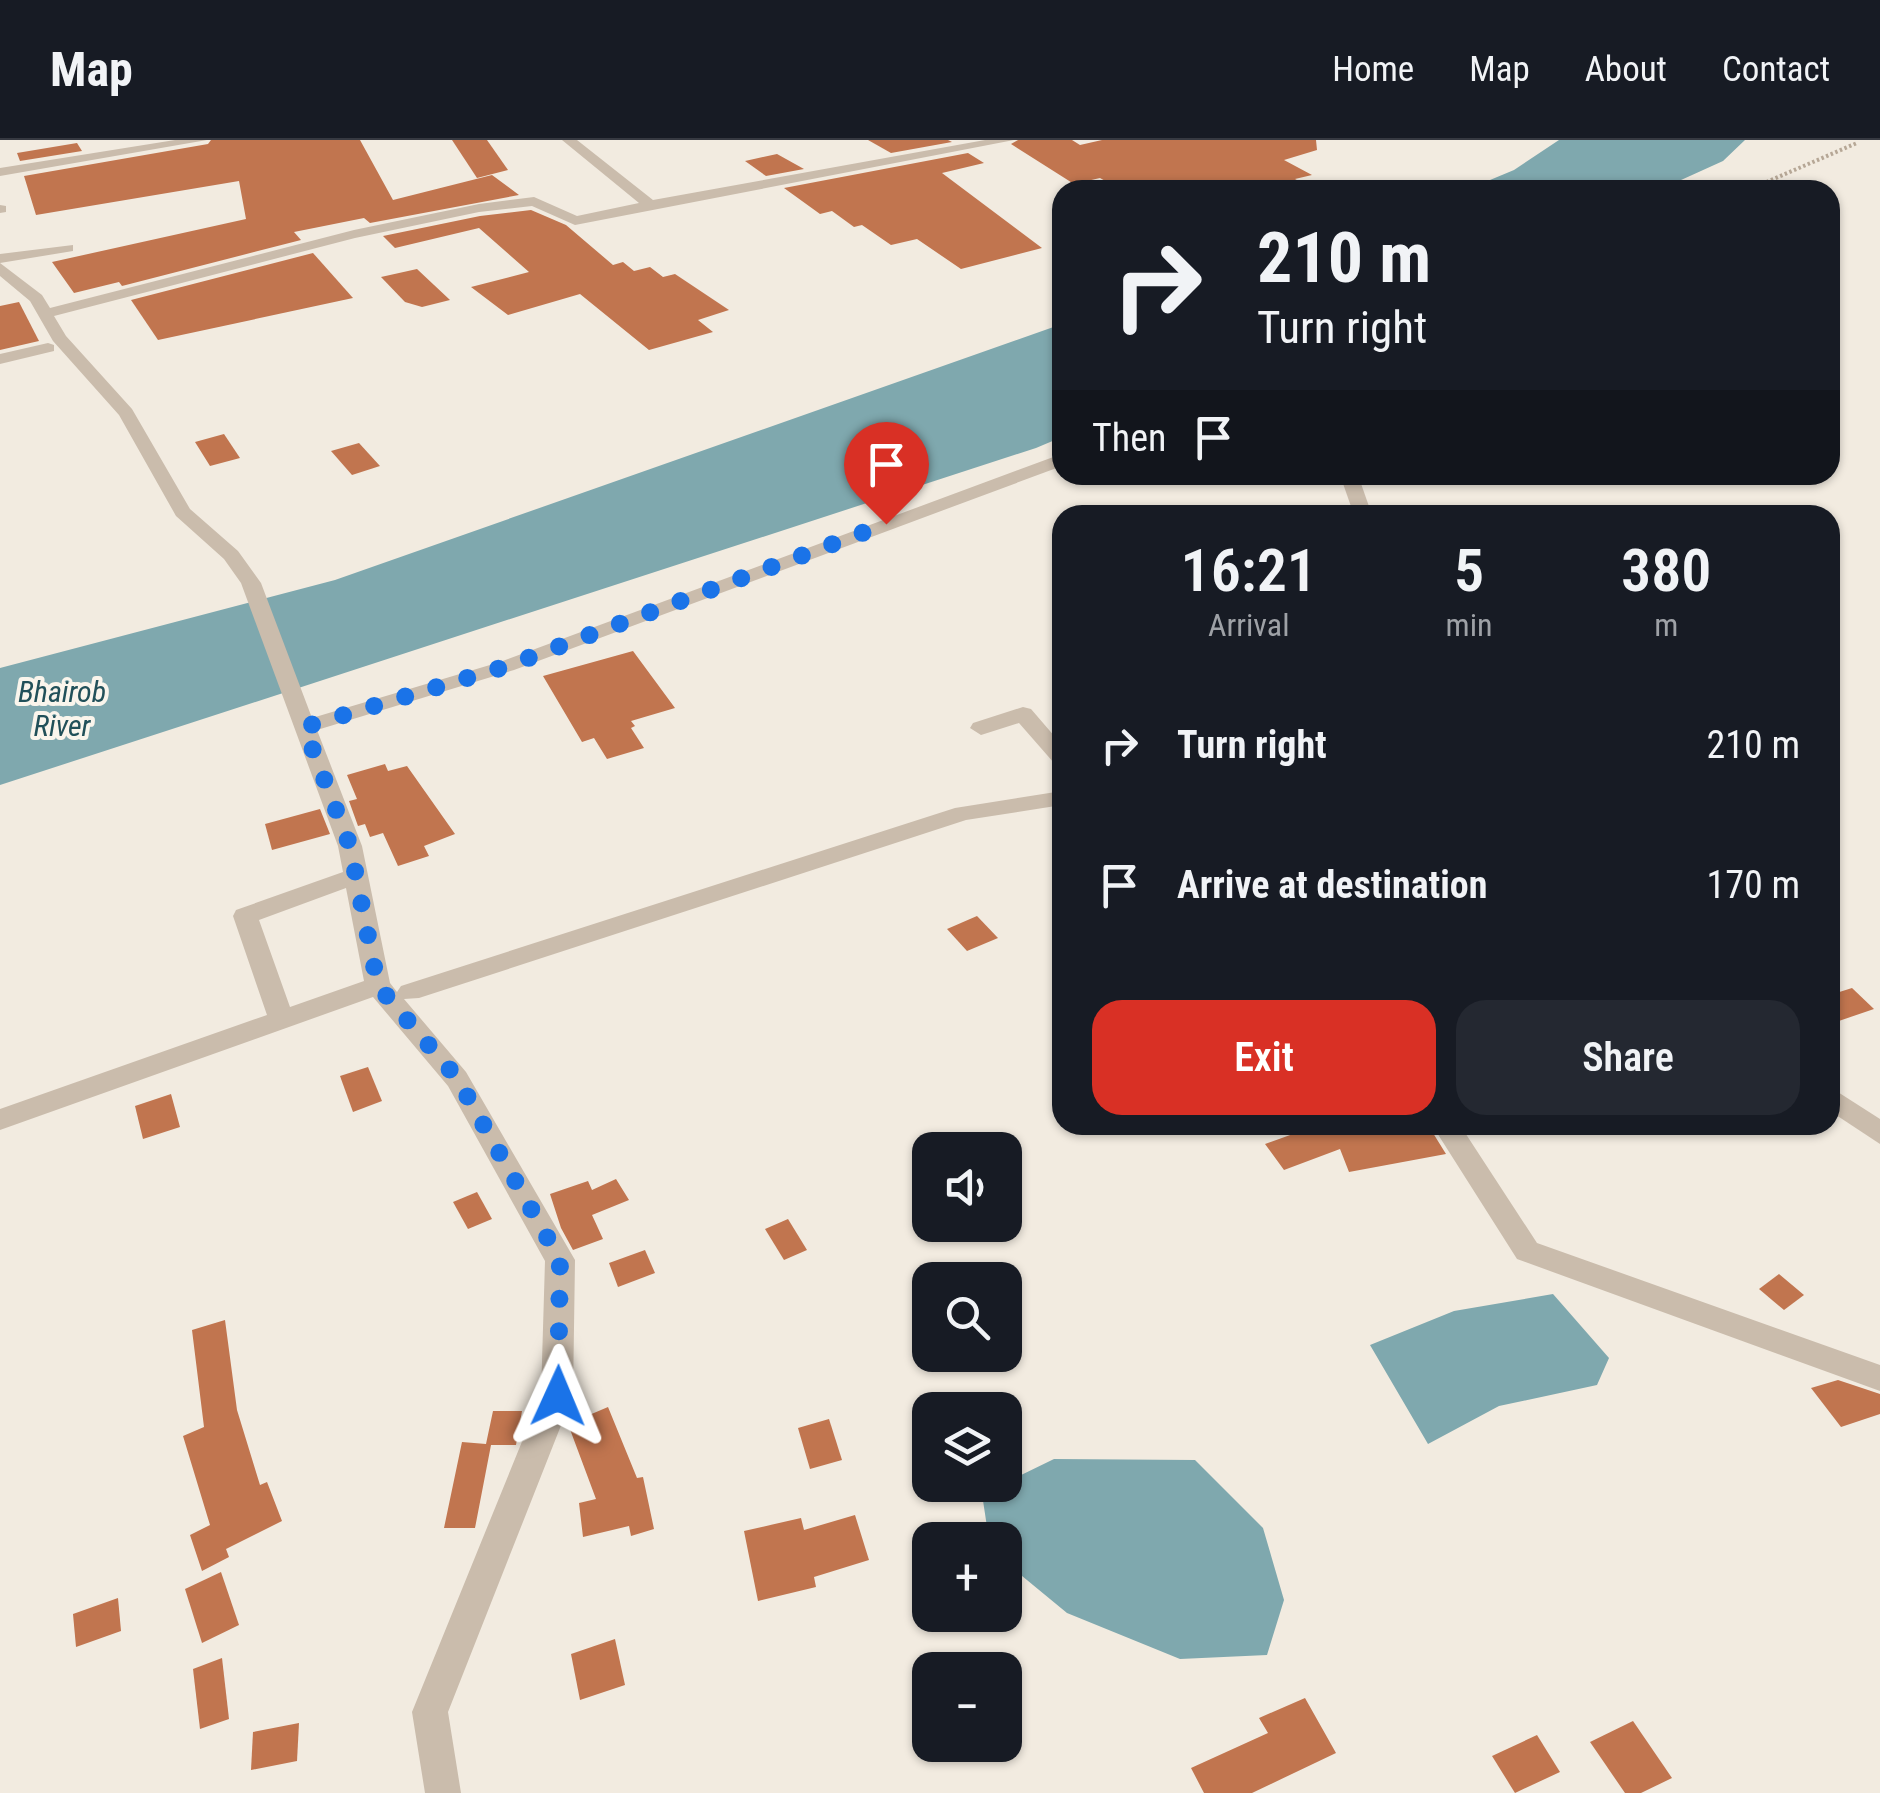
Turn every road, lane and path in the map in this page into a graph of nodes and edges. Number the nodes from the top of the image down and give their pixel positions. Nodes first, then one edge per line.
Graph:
1 (200, 140) edge
2 (569, 140) edge
3 (1008, 140) edge
4 (1857, 142) dead end
5 (0, 172) edge
6 (1771, 180) edge
7 (650, 205) junction
8 (68, 248) dead end
9 (0, 259) edge
10 (0, 268) edge
11 (45, 314) junction
12 (48, 348) dead end
13 (0, 359) edge
14 (1052, 464) edge
15 (300, 715) junction
16 (981, 728) dead end
17 (1052, 746) edge
18 (1052, 800) edge
19 (356, 876) junction
20 (378, 986) junction
21 (410, 992) dead end
22 (282, 1020) junction
23 (1840, 1104) edge
24 (0, 1120) edge
25 (1880, 1133) edge
26 (1452, 1135) edge
27 (1880, 1378) edge
28 (444, 1793) edge

1 - 5 street
2 - 7 street
3 - 7 street
4 - 6 path
7 - 11 street
8 - 9 street
10 - 11 street
11 - 15 street
12 - 13 street
14 - 15 street
15 - 19 street
16 - 17 street
18 - 21 street
19 - 20 street
19 - 22 street
20 - 22 street
20 - 28 street
22 - 24 street
23 - 25 street
26 - 27 street

